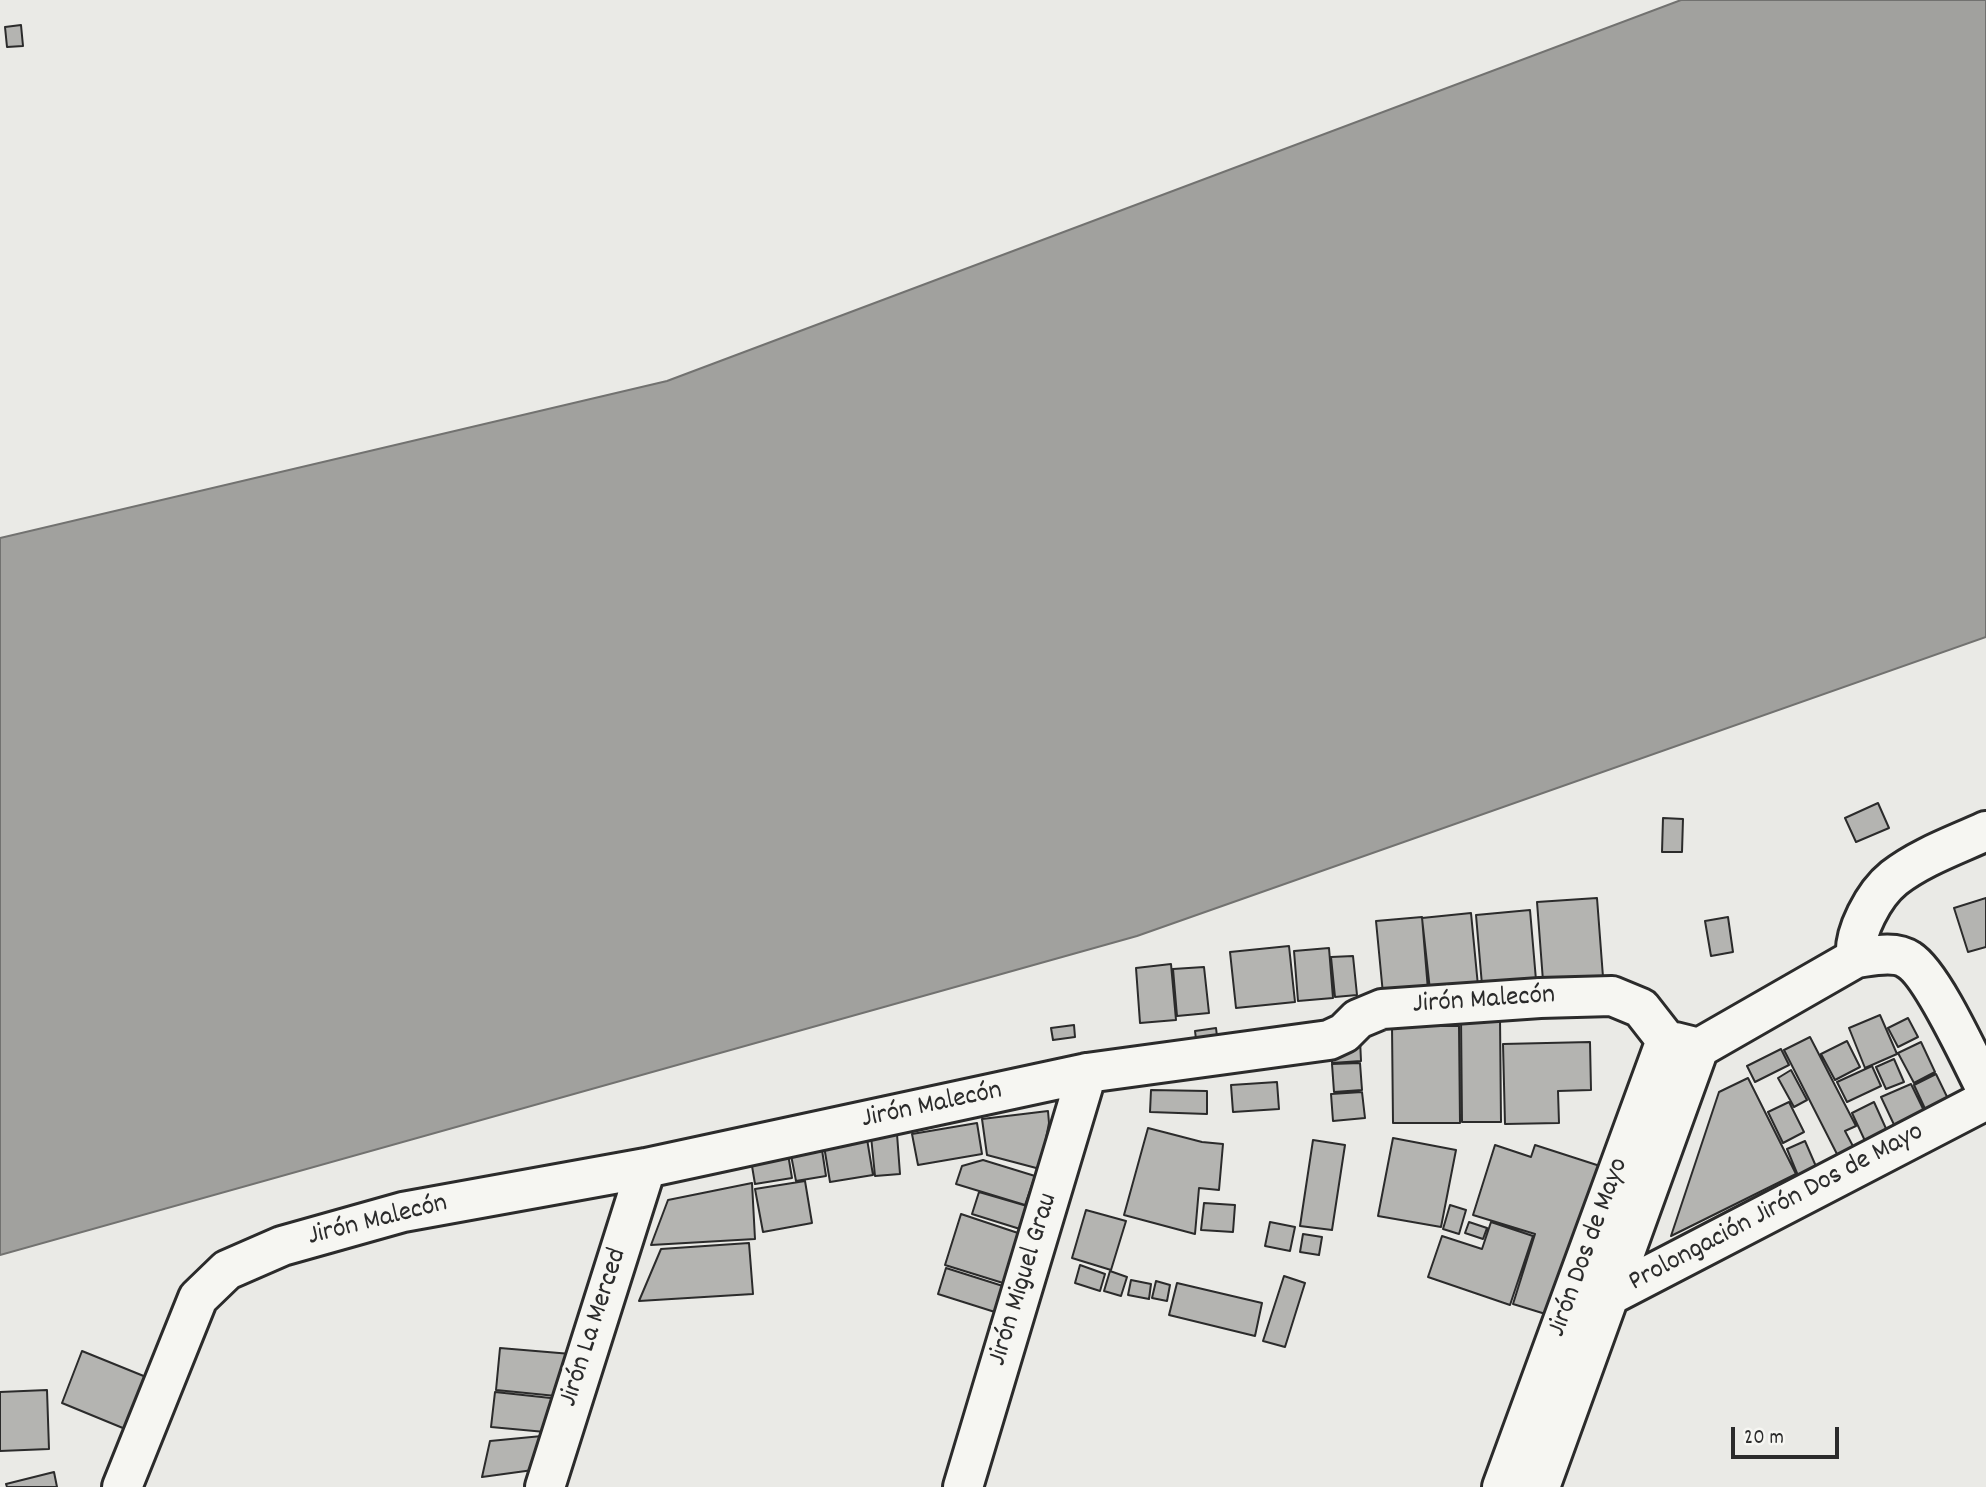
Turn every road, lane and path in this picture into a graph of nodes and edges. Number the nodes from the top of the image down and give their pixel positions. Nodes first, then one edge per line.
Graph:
1 (1986, 831) edge
2 (1856, 958) junction
3 (1682, 1044) junction
4 (1087, 1073) junction
5 (1986, 1089) edge
6 (1986, 1100) edge
7 (646, 1168) junction
8 (1609, 1296) junction
9 (1566, 1315) junction
10 (122, 1487) edge
11 (545, 1487) edge
12 (963, 1487) edge
13 (1502, 1487) edge
14 (1540, 1487) edge

1 - 2 street
2 - 3 street
2 - 5 street
3 - 4 street, Jirón Malecón
3 - 8 street, Jirón Dos de Mayo
3 - 9 street, Jirón Dos de Mayo
4 - 7 street, Jirón Malecón
4 - 12 street, Jirón Miguel Grau
6 - 8 street, Prolongación Jirón Dos de Mayo
7 - 10 street, Jirón Malecón
7 - 11 street, Jirón La Merced
8 - 9 street, Prolongación Jirón Dos de Mayo
8 - 14 street, Jirón Dos de Mayo
9 - 13 street, Jirón Dos de Mayo

